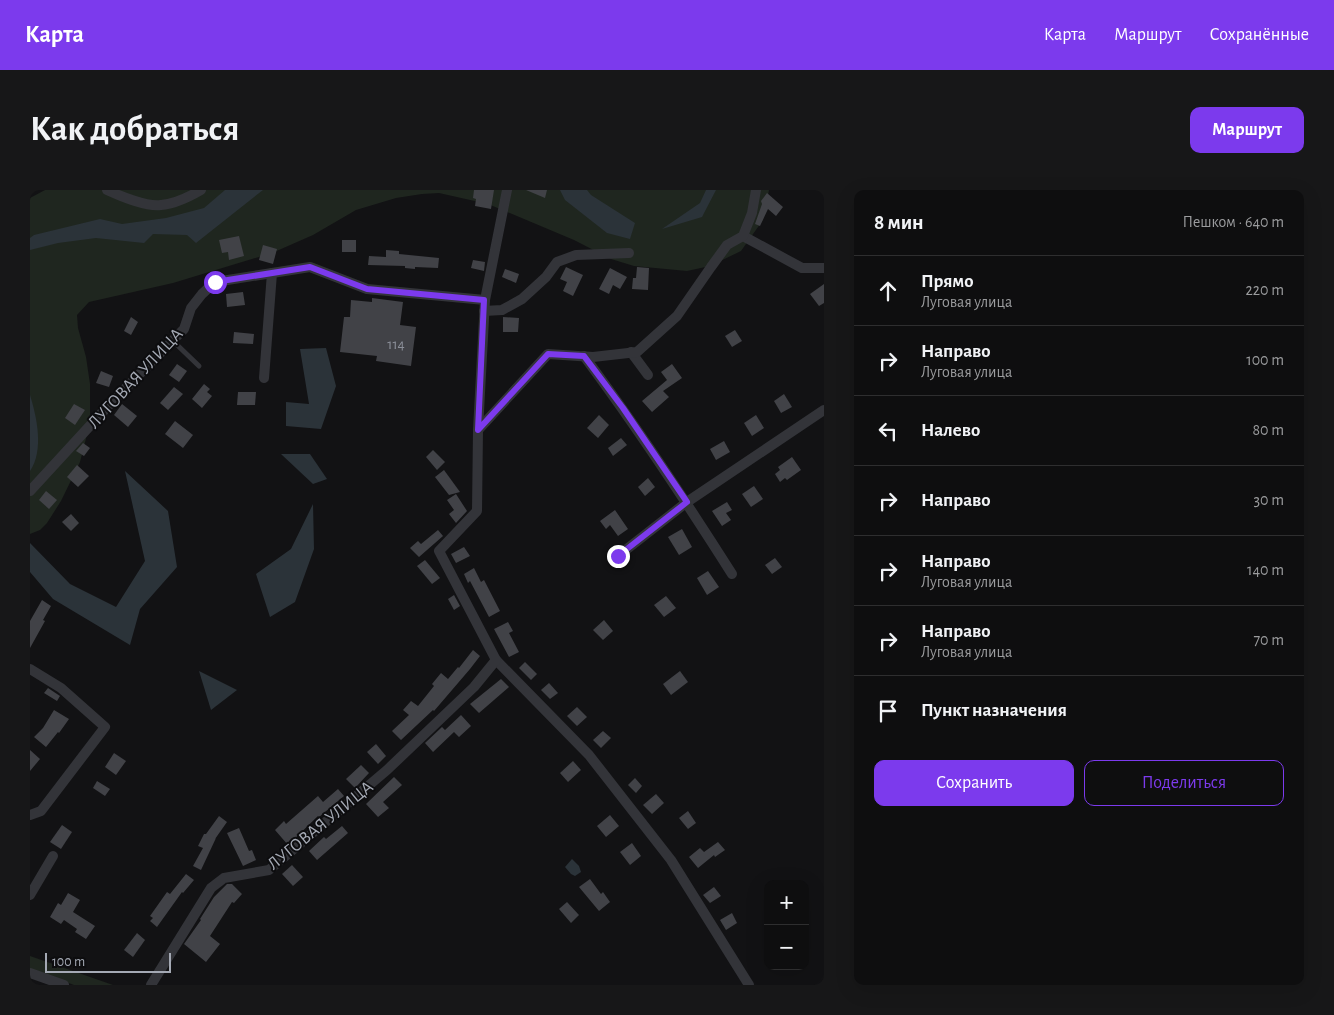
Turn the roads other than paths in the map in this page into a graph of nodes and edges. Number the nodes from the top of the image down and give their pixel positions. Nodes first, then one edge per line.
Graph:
1 (107, 190) edge
2 (201, 190) edge
3 (507, 190) edge
4 (756, 190) edge
5 (743, 236) junction
6 (628, 253) dead end
7 (824, 268) edge
8 (272, 272) junction
9 (484, 300) junction
10 (484, 311) junction
11 (172, 341) junction
12 (631, 352) junction
13 (584, 356) junction
14 (199, 366) dead end
15 (648, 375) dead end
16 (264, 378) dead end
17 (824, 410) edge
18 (478, 430) junction
19 (30, 491) edge
20 (687, 502) junction
21 (618, 556) dead end
22 (732, 574) dead end
23 (496, 660) junction
24 (30, 669) edge
25 (30, 815) edge
26 (53, 856) dead end
27 (30, 895) edge
28 (30, 973) edge
29 (64, 985) edge
30 (151, 985) edge
31 (749, 985) edge

1 - 2 street
3 - 9 street
4 - 5 street
5 - 7 street
5 - 12 street
6 - 10 street
8 - 9 street, ЛУГОВАЯ УЛИЦА
8 - 11 street, ЛУГОВАЯ УЛИЦА
8 - 16 street
9 - 10 street
10 - 18 street
11 - 14 lane
11 - 19 street, ЛУГОВАЯ УЛИЦА
12 - 13 street
12 - 15 street
13 - 18 street
13 - 20 street
17 - 20 street
18 - 23 street
20 - 21 street
20 - 22 street
23 - 30 street, ЛУГОВАЯ УЛИЦА
23 - 31 street
24 - 25 street
26 - 27 street
28 - 29 street

